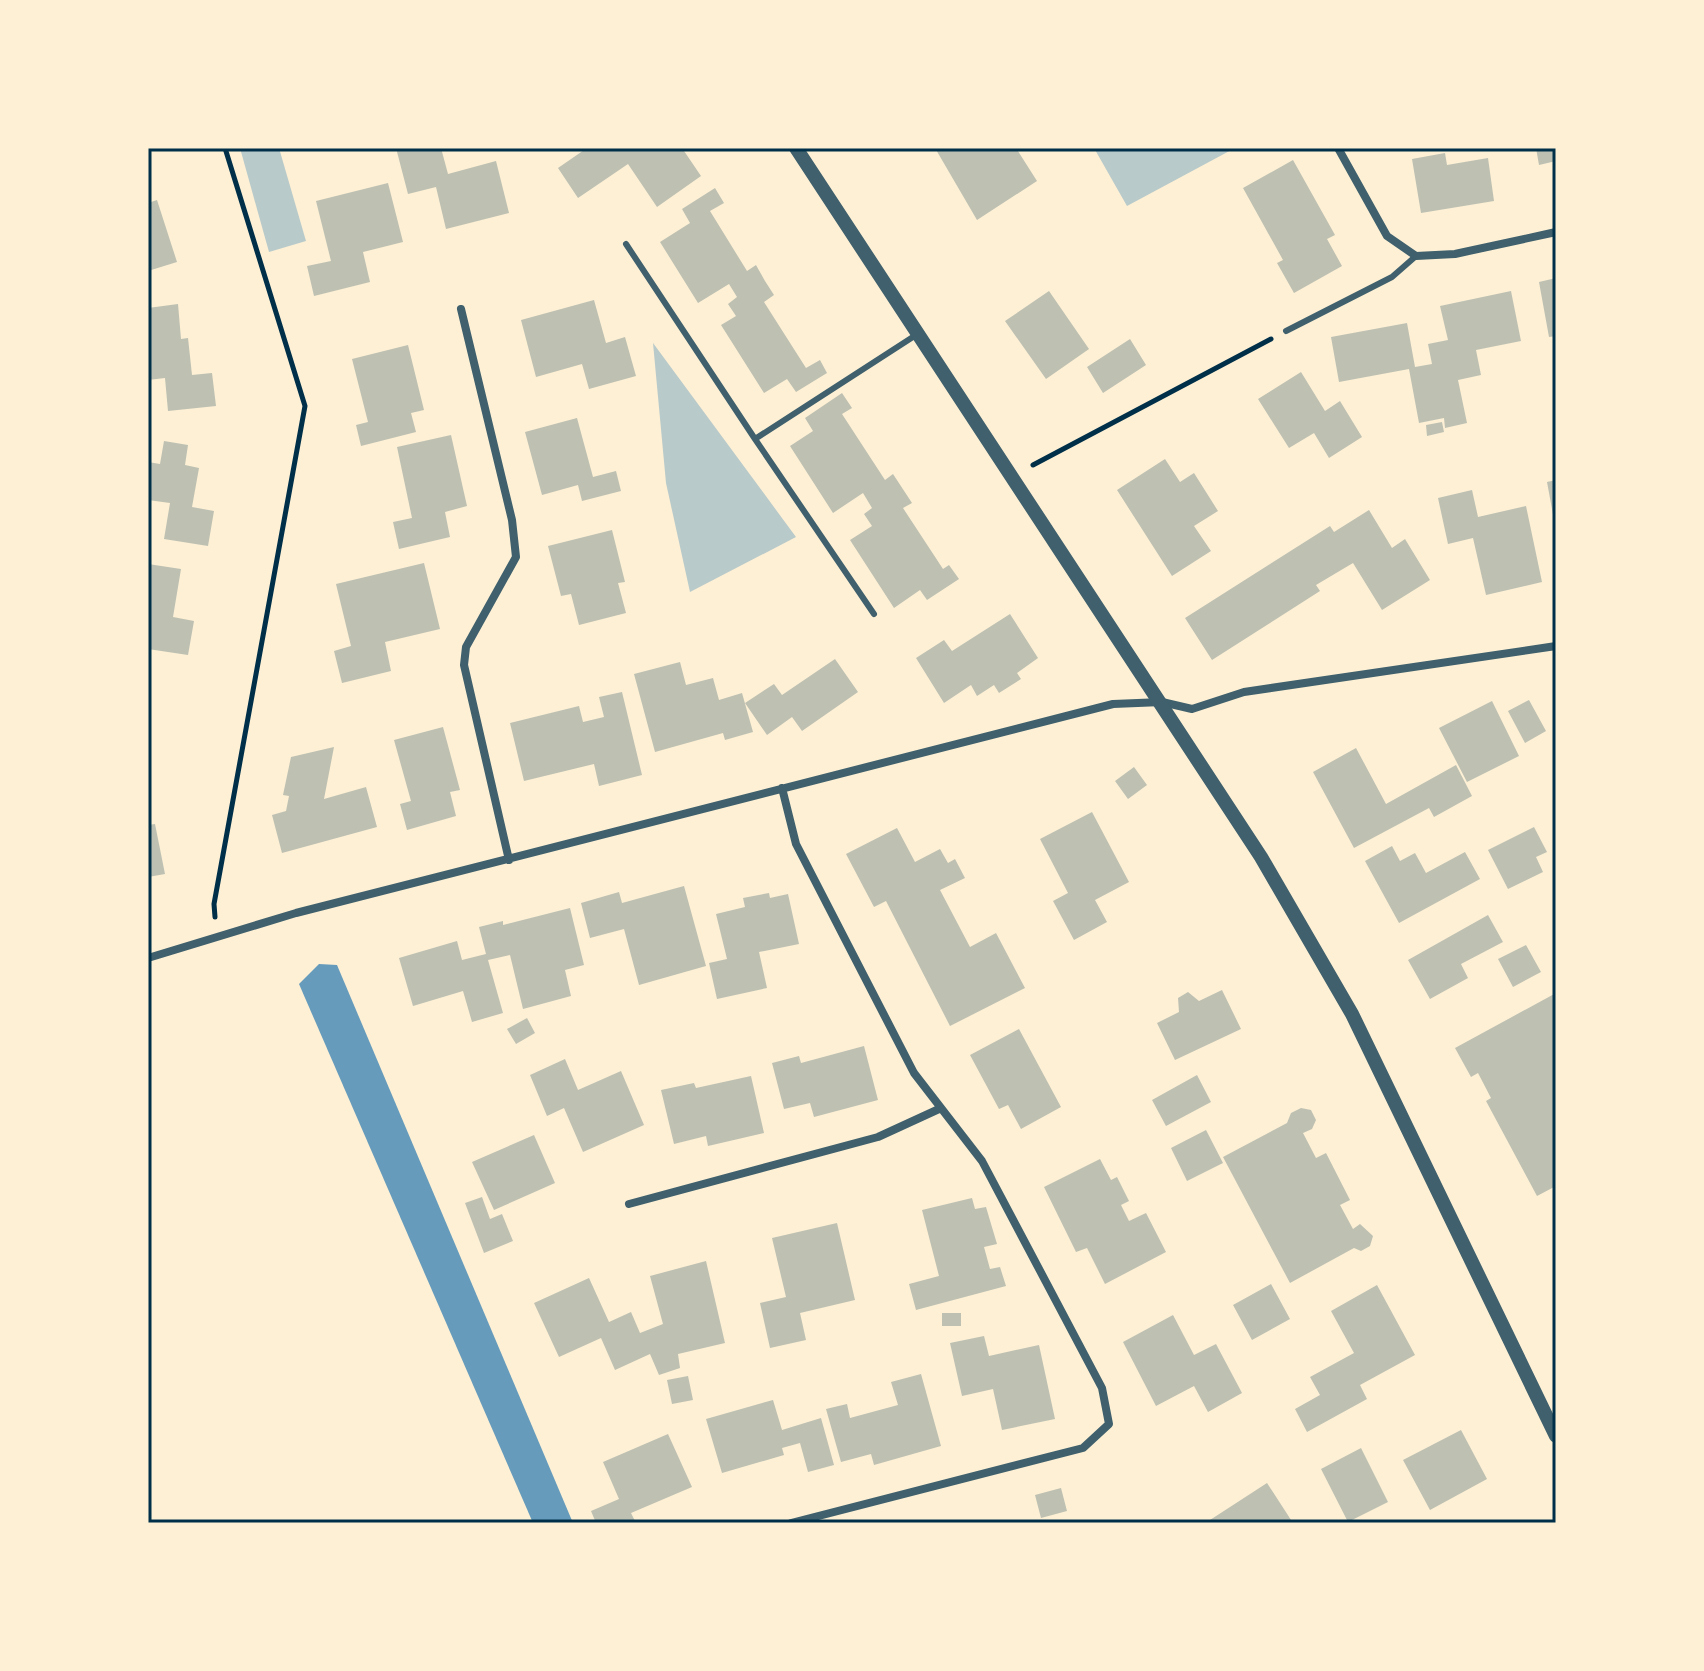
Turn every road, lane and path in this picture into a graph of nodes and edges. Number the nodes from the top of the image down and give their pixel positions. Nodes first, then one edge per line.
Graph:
1 (225, 148) edge
2 (796, 148) edge
3 (1338, 148) edge
4 (1556, 232) edge
5 (626, 244) dead end
6 (1416, 256) junction
7 (461, 309) dead end
8 (1286, 331) joint
9 (919, 333) junction
10 (755, 439) junction
11 (1013, 478) junction
12 (874, 614) dead end
13 (1556, 646) edge
14 (1162, 702) junction
15 (782, 788) junction
16 (509, 860) junction
17 (216, 934) junction
18 (148, 958) edge
19 (939, 1109) junction
20 (629, 1204) dead end
21 (1556, 1436) edge
22 (791, 1523) edge

1 - 17 path
2 - 9 street
3 - 6 street
4 - 6 street
5 - 10 lane
6 - 8 lane
7 - 16 street
8 - 11 path
9 - 10 lane
9 - 11 street
10 - 12 lane
11 - 14 street
13 - 14 street
14 - 15 street
14 - 21 street
15 - 16 street
15 - 19 street
16 - 17 street
17 - 18 street
19 - 20 street
19 - 22 street

